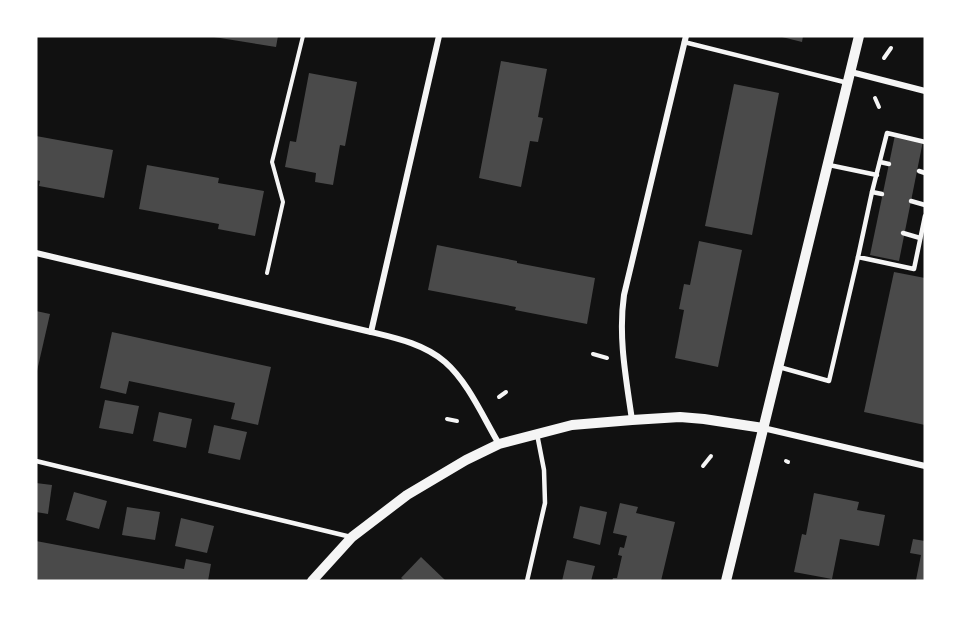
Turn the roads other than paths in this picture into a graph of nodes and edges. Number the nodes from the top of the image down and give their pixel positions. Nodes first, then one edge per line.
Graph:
1 (439, 36) edge
2 (859, 36) edge
3 (685, 39) edge
4 (849, 77) junction
5 (925, 91) edge
6 (925, 142) edge
7 (880, 162) junction
8 (828, 164) junction
9 (889, 164) dead end
10 (877, 175) junction
11 (873, 192) junction
12 (882, 194) dead end
13 (911, 201) dead end
14 (925, 205) edge
15 (925, 216) edge
16 (866, 223) junction
17 (874, 226) dead end
18 (903, 233) dead end
19 (920, 238) junction
20 (36, 253) edge
21 (858, 257) junction
22 (371, 332) junction
23 (779, 367) junction
24 (632, 420) junction
25 (763, 428) junction
26 (537, 434) junction
27 (499, 444) junction
28 (36, 461) edge
29 (925, 466) edge
30 (352, 537) junction
31 (312, 581) edge
32 (527, 581) edge
33 (726, 581) edge

1 - 22 street
2 - 4 street
3 - 4 lane
3 - 24 street
4 - 5 street
4 - 8 street
6 - 7 lane
7 - 9 lane
7 - 10 lane
8 - 10 lane
8 - 23 street
10 - 11 lane
11 - 12 lane
11 - 16 lane
13 - 14 lane
15 - 19 lane
16 - 17 lane
16 - 21 lane
18 - 19 lane
19 - 21 lane
20 - 22 street
21 - 23 lane
22 - 27 street
23 - 25 street
24 - 25 street
24 - 26 street
25 - 29 street
25 - 33 street
26 - 27 street
26 - 32 lane
27 - 30 street
28 - 30 lane
30 - 31 street

